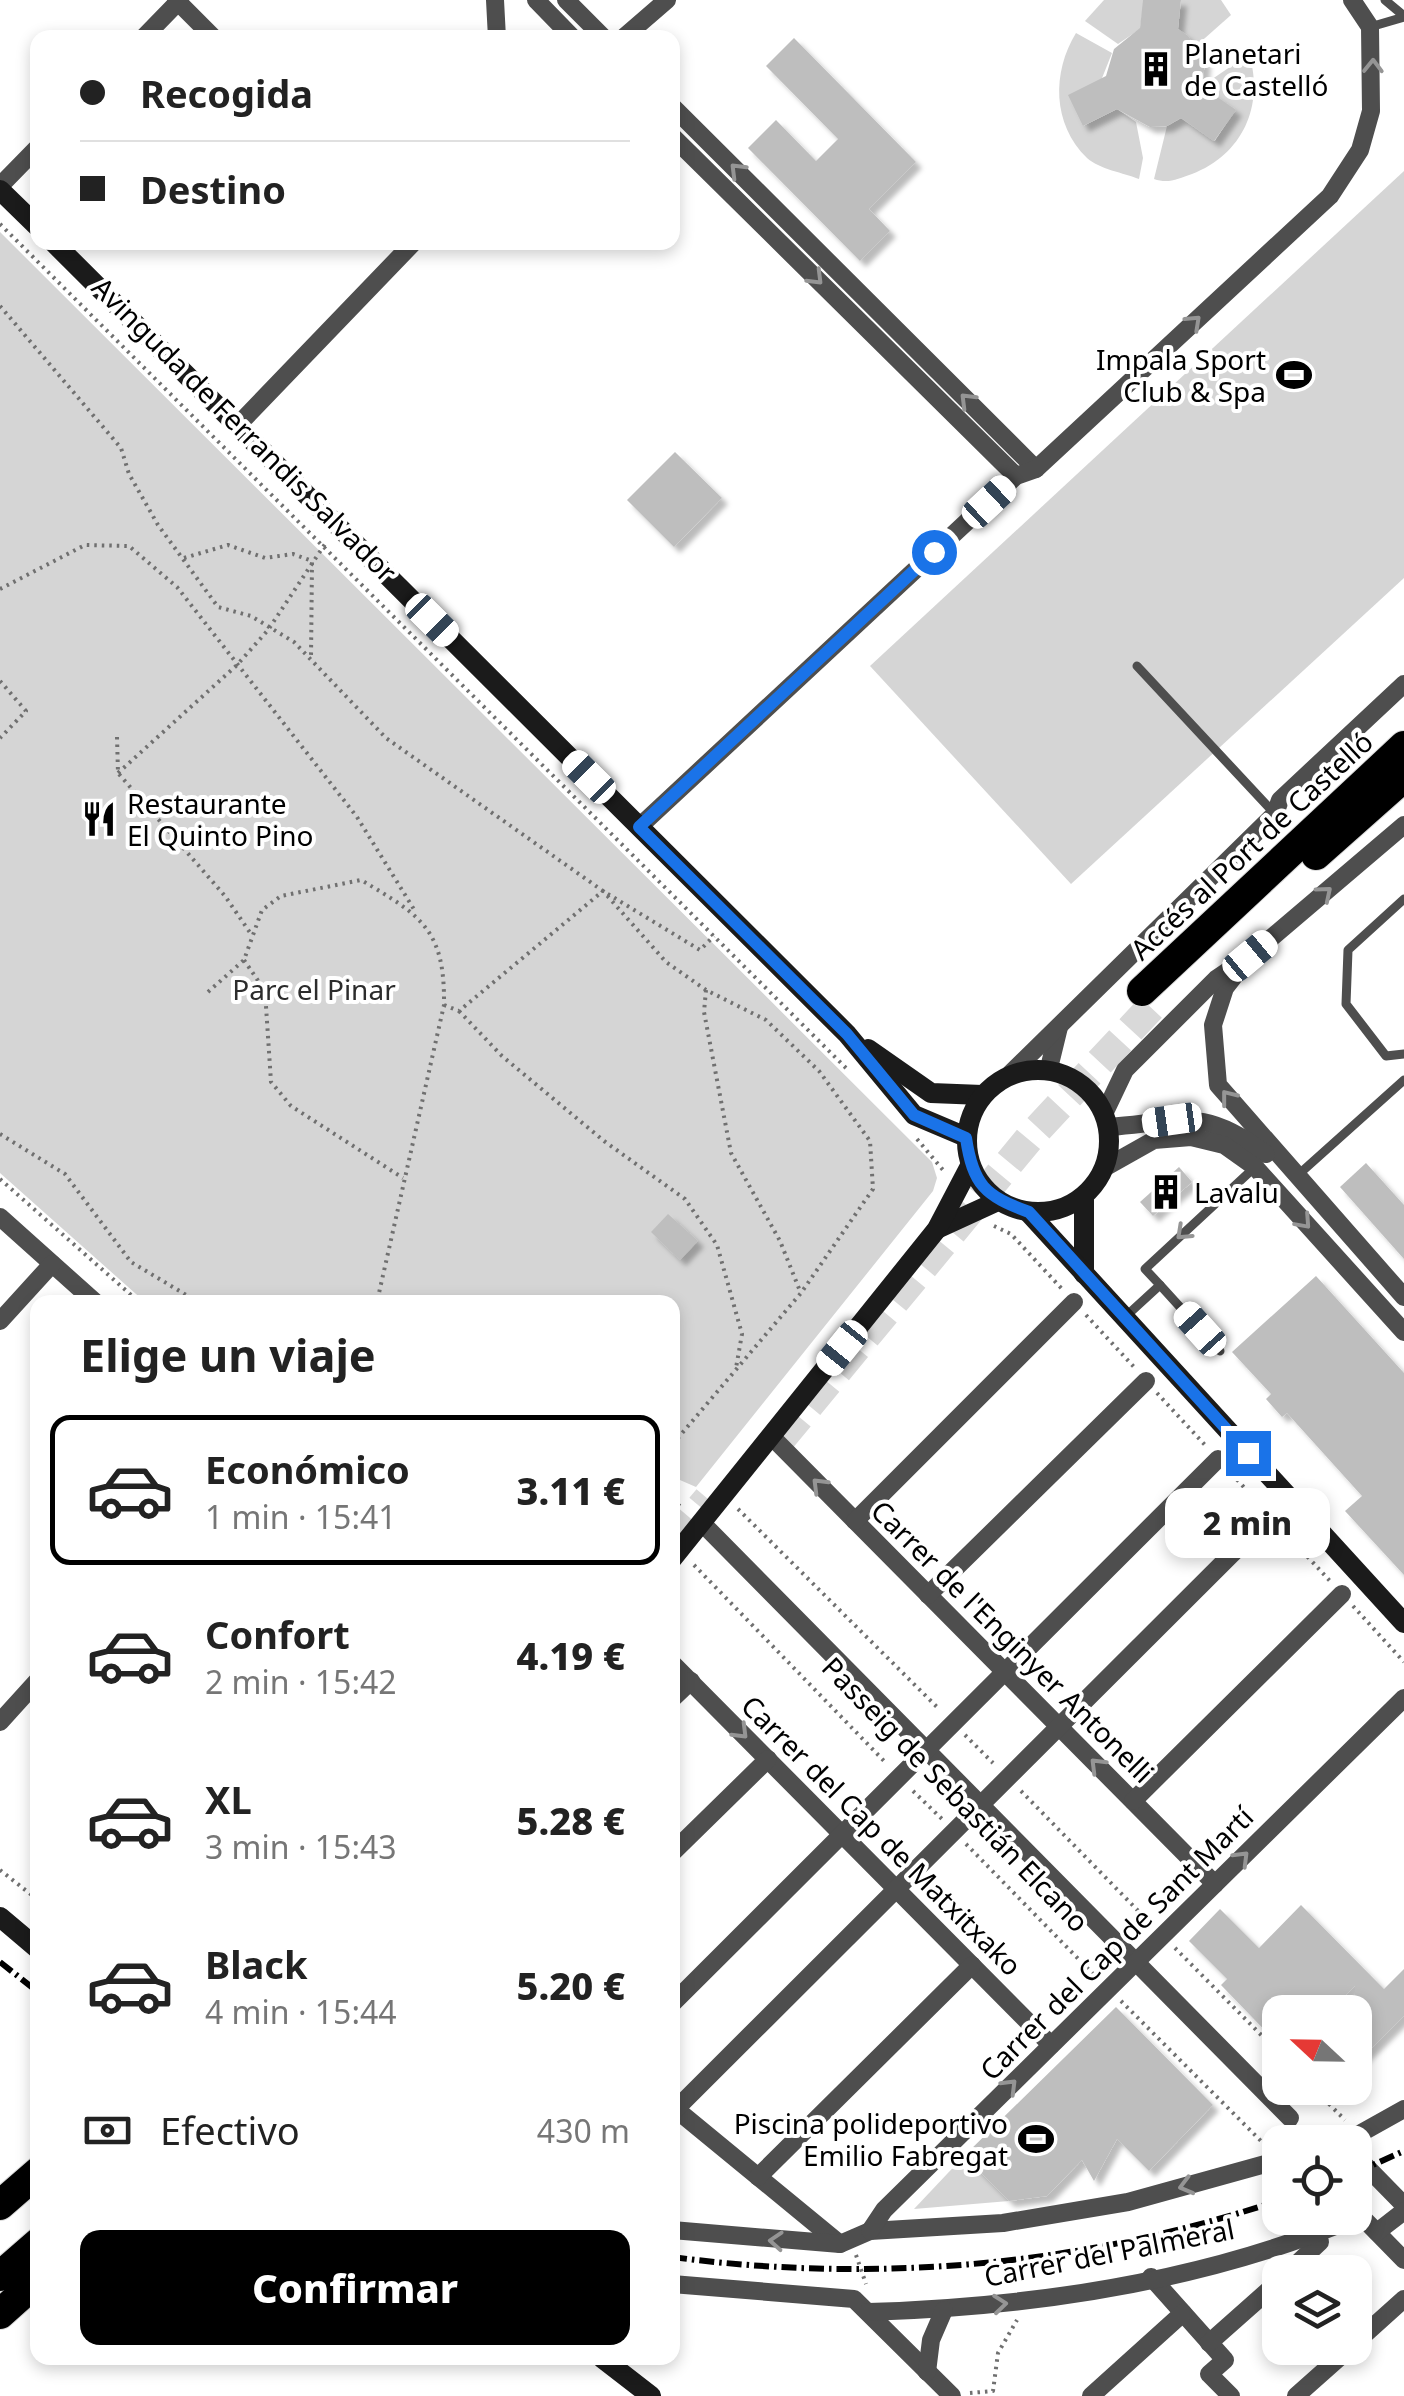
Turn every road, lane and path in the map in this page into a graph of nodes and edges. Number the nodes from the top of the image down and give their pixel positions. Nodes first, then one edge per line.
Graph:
1 (494, 0) edge
2 (536, 0) edge
3 (566, 0) edge
4 (667, 0) edge
5 (1352, 0) edge
6 (1385, 0) edge
7 (178, 1) edge
8 (1404, 17) edge
9 (1370, 27) junction
10 (151, 30) edge
11 (206, 30) edge
12 (496, 30) edge
13 (566, 30) edge
14 (596, 30) edge
15 (633, 30) edge
16 (680, 114) edge
17 (699, 132) junction
18 (680, 141) edge
19 (680, 147) edge
20 (30, 156) edge
21 (0, 188) edge
22 (30, 219) edge
23 (0, 224) edge
24 (61, 250) edge
25 (406, 250) edge
26 (0, 306) edge
27 (237, 426) junction
28 (1036, 469) junction
29 (1016, 476) junction
30 (341, 530) junction
31 (323, 546) junction
32 (183, 558) junction
33 (312, 561) junction
34 (0, 589) edge
35 (268, 630) junction
36 (310, 658) junction
37 (238, 665) junction
38 (1137, 666) dead end
39 (0, 681) edge
40 (1404, 684) edge
41 (117, 737) dead end
42 (0, 738) edge
43 (1404, 746) edge
44 (118, 773) junction
45 (1404, 777) edge
46 (1275, 814) junction
47 (1404, 825) edge
48 (639, 827) junction
49 (603, 891) junction
50 (1404, 899) edge
51 (416, 912) junction
52 (732, 919) junction
53 (251, 935) junction
54 (714, 936) junction
55 (1250, 956) junction
56 (244, 960) junction
57 (706, 990) junction
58 (208, 992) dead end
59 (444, 1005) junction
60 (458, 1011) junction
61 (1059, 1026) junction
62 (847, 1034) junction
63 (1404, 1054) edge
64 (1049, 1068) junction
65 (852, 1073) dead end
66 (1010, 1074) junction
67 (1404, 1080) edge
68 (982, 1095) junction
69 (1108, 1120) junction
70 (0, 1134) edge
71 (913, 1135) dead end
72 (966, 1138) junction
73 (970, 1166) junction
74 (1106, 1166) junction
75 (1255, 1168) junction
76 (1293, 1175) junction
77 (948, 1176) dead end
78 (403, 1178) junction
79 (0, 1179) edge
80 (1084, 1197) junction
81 (998, 1201) junction
82 (1029, 1212) junction
83 (0, 1217) edge
84 (980, 1226) dead end
85 (938, 1230) junction
86 (52, 1264) junction
87 (1084, 1274) junction
88 (1160, 1285) junction
89 (800, 1293) junction
90 (87, 1295) edge
91 (131, 1295) edge
92 (186, 1295) edge
93 (377, 1295) edge
94 (1404, 1298) edge
95 (1074, 1302) junction
96 (1124, 1318) junction
97 (0, 1321) edge
98 (1404, 1332) edge
99 (1220, 1351) dead end
100 (735, 1373) junction
101 (1146, 1380) junction
102 (680, 1436) edge
103 (771, 1436) junction
104 (1218, 1459) junction
105 (1270, 1516) junction
106 (855, 1521) junction
107 (702, 1523) junction
108 (680, 1550) edge
109 (680, 1559) edge
110 (1342, 1594) junction
111 (928, 1595) junction
112 (1404, 1623) edge
113 (1404, 1662) edge
114 (680, 1671) edge
115 (1005, 1672) junction
116 (690, 1681) junction
117 (30, 1689) edge
118 (680, 1691) edge
119 (1404, 1698) edge
120 (0, 1722) edge
121 (1059, 1726) junction
122 (926, 1750) junction
123 (768, 1759) junction
124 (899, 1777) junction
125 (1134, 1802) junction
126 (980, 1805) junction
127 (954, 1831) junction
128 (842, 1834) junction
129 (680, 1845) edge
130 (0, 1870) edge
131 (1216, 1884) junction
132 (896, 1888) junction
133 (30, 1894) edge
134 (0, 1918) edge
135 (30, 1942) edge
136 (1136, 1962) junction
137 (972, 1965) junction
138 (1108, 1989) junction
139 (680, 1996) edge
140 (1052, 2046) junction
141 (680, 2102) edge
142 (1327, 2105) edge
143 (1404, 2109) edge
144 (680, 2113) edge
145 (1290, 2118) dead end
146 (1342, 2125) edge
147 (1372, 2128) edge
148 (1262, 2142) edge
149 (1262, 2165) edge
150 (1372, 2171) edge
151 (758, 2177) junction
152 (30, 2179) edge
153 (1401, 2198) edge
154 (0, 2205) edge
155 (30, 2226) edge
156 (1372, 2228) edge
157 (680, 2230) edge
158 (1377, 2232) junction
159 (1306, 2235) edge
160 (855, 2238) junction
161 (1320, 2242) dead end
162 (30, 2250) edge
163 (0, 2252) edge
164 (1306, 2255) edge
165 (1404, 2260) edge
166 (0, 2276) edge
167 (1151, 2277) junction
168 (680, 2285) edge
169 (30, 2287) edge
170 (1262, 2296) edge
171 (1404, 2299) edge
172 (1015, 2303) junction
173 (861, 2306) junction
174 (944, 2310) junction
175 (1183, 2313) junction
176 (0, 2314) edge
177 (1372, 2328) edge
178 (1210, 2342) junction
179 (611, 2365) edge
180 (1331, 2365) edge
181 (928, 2372) junction
182 (651, 2396) edge
183 (952, 2396) edge
184 (967, 2396) edge
185 (1092, 2396) edge
186 (1231, 2396) edge
187 (1296, 2396) edge

1 - 12 street
2 - 13 street
3 - 14 street
4 - 15 street
5 - 9 street
6 - 8 lane
7 - 10 street
7 - 11 street
8 - 9 lane
28 -> 9 street
16 - 17 street
17 - 18 street
28 -> 17 street
19 -> 29 street
20 - 21 street
21 - 22 street
23 - 31 path, Avinguda de Ferrandis Salvador
24 - 27 street, Avinguda de Ferrandis Salvador
25 - 27 street
26 - 32 path
27 - 30 street, Avinguda de Ferrandis Salvador
28 - 29 street
29 - 48 street
30 - 31 path
30 - 48 street, Avinguda de Ferrandis Salvador
31 - 33 path
31 - 54 path, Avinguda de Ferrandis Salvador
32 - 33 path
32 - 35 path
33 - 35 path
33 - 36 path
34 - 37 path
35 - 36 path
35 - 37 path
36 - 49 path
37 - 44 path
37 - 51 path
38 - 46 lane
39 - 42 path
40 - 46 street
41 - 44 path
43 - 45 highway, Accés al Port de Castelló
44 - 53 path
46 - 61 street
55 -> 47 street
48 - 52 street, Avinguda de Ferrandis Salvador
49 - 54 path
49 - 57 path
49 - 60 path
50 - 63 lane
51 - 53 path
51 - 59 path
52 - 54 path
52 - 62 street, Avinguda de Ferrandis Salvador
53 - 56 path
54 - 65 path, Avinguda de Ferrandis Salvador
55 - 69 street
76 -> 55 street
56 - 58 path
56 - 78 path
57 - 89 path
57 - 89 path
59 - 60 path
59 - 78 path
60 - 100 path
61 - 64 street
61 - 66 street
62 - 68 street, Avinguda de Ferrandis Salvador
62 - 72 street, Avinguda de Ferrandis Salvador
64 - 66 street
64 - 69 street
66 - 68 street
67 - 76 lane
68 - 72 street
69 - 74 street
69 - 76 street
70 - 92 path
71 - 77 path
72 - 73 street
73 - 81 street
73 - 85 street
74 - 75 street
74 - 80 street
75 -> 88 lane
75 -> 98 street
76 - 94 street
78 - 93 path
79 - 91 path
80 - 82 street
80 - 87 street
81 - 82 street
81 - 85 street
82 - 87 street
83 - 86 street
84 - 95 path
85 - 103 street
86 - 90 street
86 - 97 street
87 - 96 street
88 - 96 lane
88 - 99 lane
89 - 100 path
95 - 101 path
95 - 106 street
96 - 112 street
100 - 102 path
101 - 104 path
101 - 111 street
106 -> 103 street, Carrer de l'Enginyer Antonelli
103 - 107 street
104 - 105 path
104 - 115 street
105 - 110 path
105 - 121 street
106 - 111 street, Carrer de l'Enginyer Antonelli
107 - 108 street
107 - 122 street, Passeig de Sebastián Elcano
109 - 124 path, Passeig de Sebastián Elcano
110 - 113 path
110 - 125 street
111 - 115 street, Carrer de l'Enginyer Antonelli
114 - 116 street, Carrer del Cap de Matxitxako
115 - 121 street, Carrer de l'Enginyer Antonelli
115 - 122 street
116 - 118 street
116 -> 123 street, Carrer del Cap de Matxitxako
117 - 120 street
131 -> 119 street, Carrer del Cap de Sant Martí
125 -> 121 street, Carrer de l'Enginyer Antonelli
121 - 126 street
122 - 124 street
122 - 126 street, Passeig de Sebastián Elcano
123 - 128 street, Carrer del Cap de Matxitxako
123 - 129 street
124 - 127 path, Passeig de Sebastián Elcano
124 - 128 street
125 - 131 street, Carrer de l'Enginyer Antonelli
126 - 127 street
126 - 136 street, Passeig de Sebastián Elcano
127 - 132 street
127 - 138 path, Passeig de Sebastián Elcano
128 - 132 street, Carrer del Cap de Matxitxako
128 - 139 street
130 - 133 path
131 - 136 street, Carrer del Cap de Sant Martí
132 - 137 street, Carrer del Cap de Matxitxako
132 - 141 street
134 - 135 street
136 - 138 street, Carrer del Cap de Sant Martí
136 - 145 street, Passeig de Sebastián Elcano
137 - 140 street, Carrer del Cap de Matxitxako
137 - 151 street
138 - 140 street, Carrer del Cap de Sant Martí
138 - 148 path, Passeig de Sebastián Elcano
160 -> 140 street, Carrer del Cap de Sant Martí
142 - 146 path
143 - 147 street
144 - 151 street
149 -> 160 street, Carrer del Palmeral
150 - 153 street
151 - 160 street
152 - 154 highway
153 - 158 street
155 - 163 highway
156 - 158 street
160 -> 157 street, Carrer del Palmeral
158 - 165 street
159 - 167 street, Carrer del Palmeral
160 - 173 path
161 - 164 street
162 - 166 highway
167 - 172 street, Carrer del Palmeral
167 - 175 street
168 - 173 street, Carrer del Palmeral
169 - 176 highway
170 - 178 street
171 - 177 street
174 -> 172 street, Carrer del Palmeral
172 - 184 path
173 - 174 street, Carrer del Palmeral
173 - 181 street
174 - 181 street
175 - 178 street
175 - 185 street
178 - 186 street
179 - 182 street
180 - 187 street
181 - 183 street

